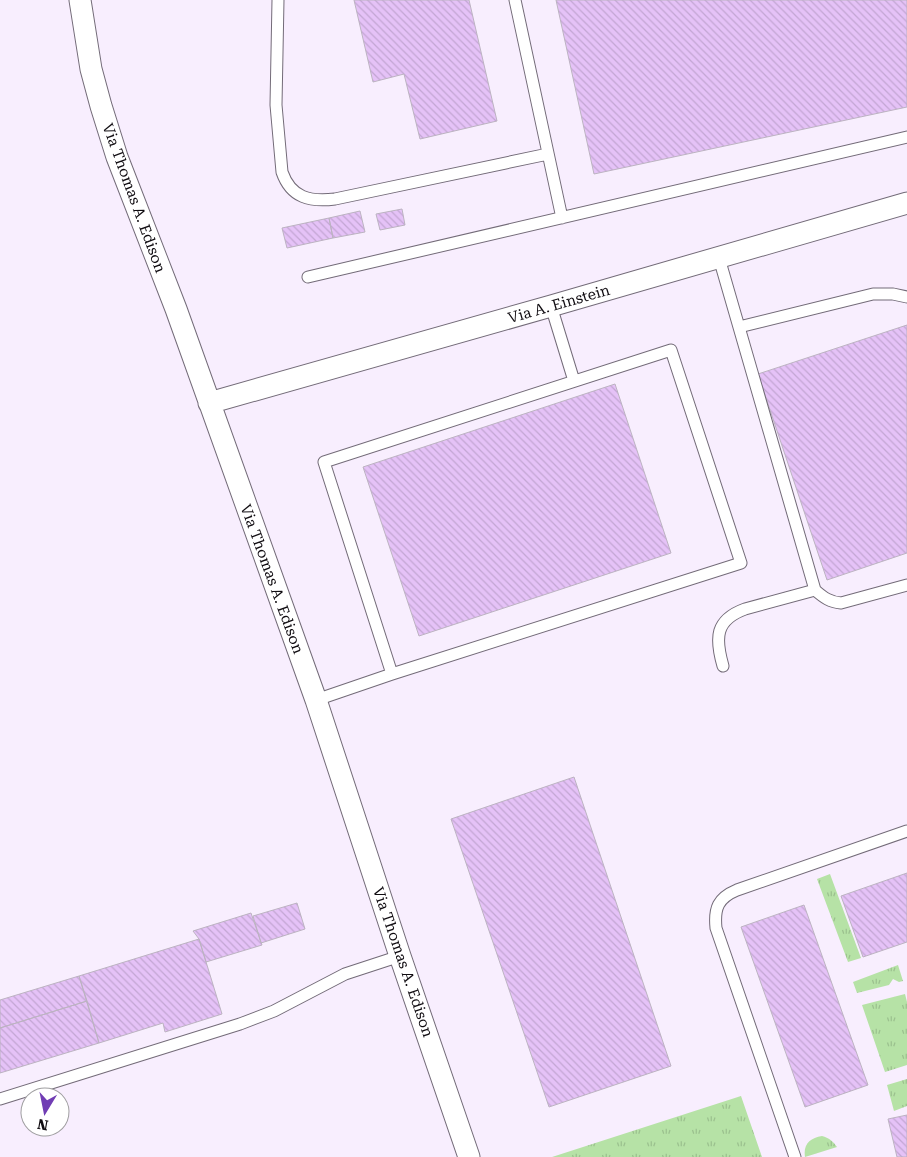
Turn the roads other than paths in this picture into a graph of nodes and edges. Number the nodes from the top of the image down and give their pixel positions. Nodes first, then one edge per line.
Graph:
1 (80, 0) edge
2 (278, 0) edge
3 (515, 0) edge
4 (907, 137) edge
5 (548, 154) junction
6 (907, 203) edge
7 (562, 218) junction
8 (719, 258) junction
9 (308, 278) dead end
10 (907, 297) edge
11 (551, 306) junction
12 (739, 327) junction
13 (574, 381) junction
14 (209, 403) junction
15 (907, 585) edge
16 (815, 590) junction
17 (723, 666) dead end
18 (392, 674) junction
19 (316, 700) junction
20 (907, 831) edge
21 (400, 956) junction
22 (0, 1099) edge
23 (470, 1157) edge
24 (795, 1157) edge

1 - 14 street, Via Thomas A. Edison
2 - 5 lane
3 - 5 lane
4 - 7 lane
5 - 7 lane
6 - 8 street, Via A. Einstein
7 - 9 lane
8 - 11 street, Via A. Einstein
8 - 12 lane
10 - 12 lane
11 - 13 lane
11 - 14 street, Via A. Einstein
12 - 16 lane
13 - 18 lane
13 - 18 lane
14 - 19 street, Via Thomas A. Edison
15 - 16 lane
16 - 17 lane
18 - 19 lane
19 - 21 street, Via Thomas A. Edison
20 - 24 lane
21 - 22 lane
21 - 23 street, Via Thomas A. Edison

